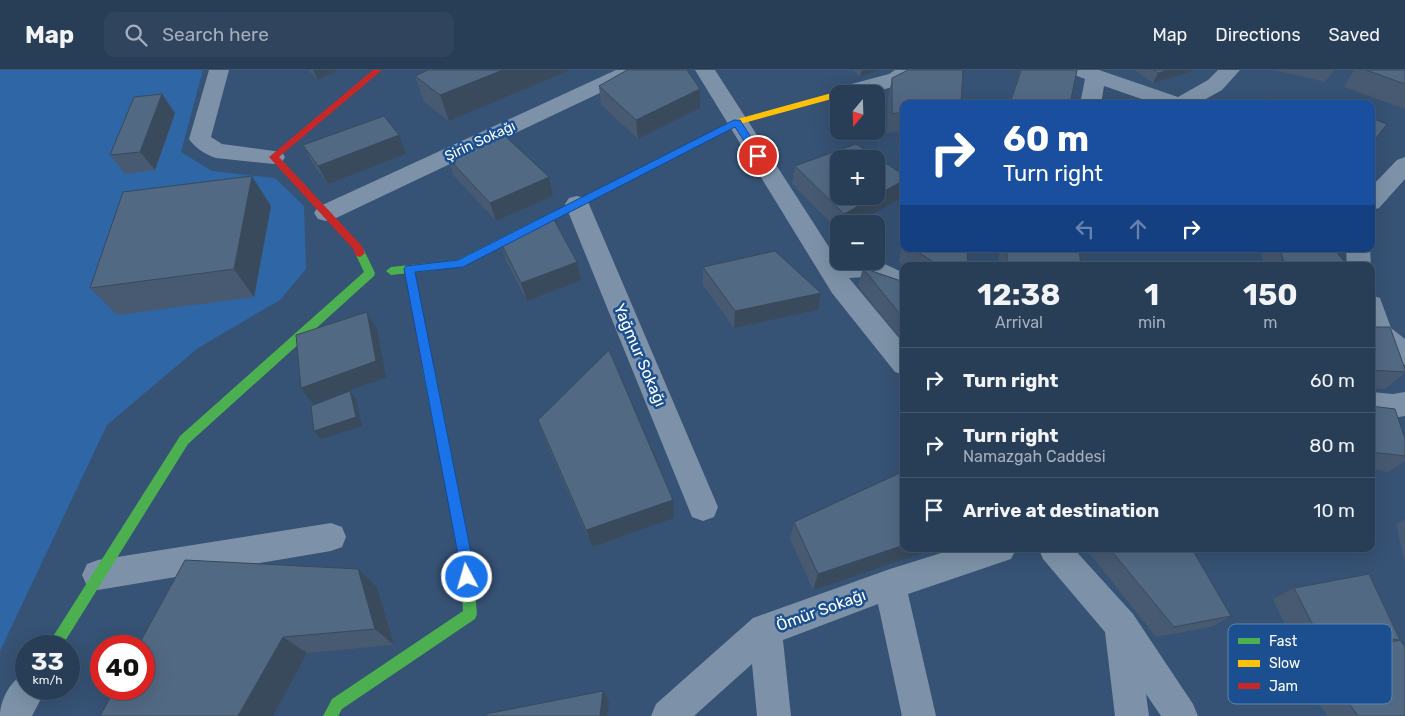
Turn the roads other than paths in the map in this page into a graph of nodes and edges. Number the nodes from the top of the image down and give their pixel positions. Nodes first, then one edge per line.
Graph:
1 (218, 70) edge
2 (378, 70) edge
3 (633, 70) edge
4 (705, 70) edge
5 (910, 70) edge
6 (1230, 70) edge
7 (1088, 74) edge
8 (871, 85) edge
9 (830, 96) edge
10 (1090, 100) edge
11 (1166, 100) edge
12 (1189, 100) edge
13 (737, 122) junction
14 (274, 157) junction
15 (1405, 165) edge
16 (1375, 198) edge
17 (577, 204) junction
18 (326, 212) junction
19 (409, 269) junction
20 (832, 271) junction
21 (370, 273) junction
22 (900, 282) edge
23 (1375, 320) edge
24 (1405, 354) edge
25 (900, 359) edge
26 (1375, 404) edge
27 (1405, 404) edge
28 (702, 507) dead end
29 (331, 537) dead end
30 (991, 552) edge
31 (1057, 552) edge
32 (98, 575) junction
33 (890, 584) junction
34 (1121, 626) junction
35 (765, 630) junction
36 (61, 635) edge
37 (22, 700) edge
38 (13, 716) edge
39 (330, 716) edge
40 (668, 716) edge
41 (774, 716) edge
42 (919, 716) edge
43 (1132, 716) edge
44 (1181, 716) edge

1 - 14 street
2 - 14 street
3 - 18 street, Şirin Sokağı
4 - 13 street
5 - 8 street
6 - 12 street
7 - 10 street
7 - 11 street
9 - 13 street
13 - 17 street
13 - 20 street
14 - 18 street
15 - 16 street
17 - 19 street
17 - 28 street, Yağmur Sokağı
18 - 21 street
19 - 21 street
19 - 39 street
20 - 22 street
20 - 25 street
21 - 32 street
23 - 24 street
26 - 27 street
29 - 32 street
30 - 33 street, Ömür Sokağı
31 - 34 street
32 - 36 street
33 - 35 street, Ömür Sokağı
33 - 42 street
34 - 43 street
34 - 44 street
35 - 40 street, Ömür Sokağı
35 - 41 street
37 - 38 street

